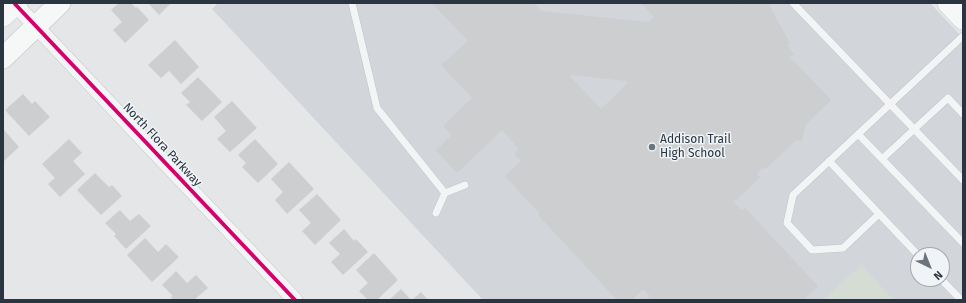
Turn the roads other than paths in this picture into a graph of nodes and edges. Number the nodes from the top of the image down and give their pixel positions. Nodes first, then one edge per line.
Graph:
1 (60, 3) edge
2 (352, 3) edge
3 (793, 3) edge
4 (948, 3) edge
5 (12, 8) edge
6 (963, 19) edge
7 (36, 26) junction
8 (963, 36) edge
9 (3, 58) edge
10 (890, 104) junction
11 (963, 114) edge
12 (914, 129) junction
13 (858, 134) junction
14 (882, 159) junction
15 (829, 161) junction
16 (963, 180) edge
17 (464, 185) dead end
18 (445, 193) junction
19 (436, 213) dead end
20 (879, 214) junction
21 (963, 243) edge
22 (910, 247) edge
23 (949, 287) edge
24 (295, 300) edge
25 (961, 300) edge

1 - 7 main road
2 - 18 lane
3 - 10 lane
4 - 6 main road
5 - 7 street, North Flora Parkway
7 - 9 main road
7 - 24 street, North Flora Parkway
8 - 10 lane
10 - 12 lane
10 - 13 lane
11 - 12 lane
12 - 14 lane
12 - 16 lane
13 - 14 lane
13 - 15 lane
14 - 21 lane
15 - 20 lane
15 - 20 lane
17 - 18 lane
18 - 19 lane
20 - 22 lane
23 - 25 lane

